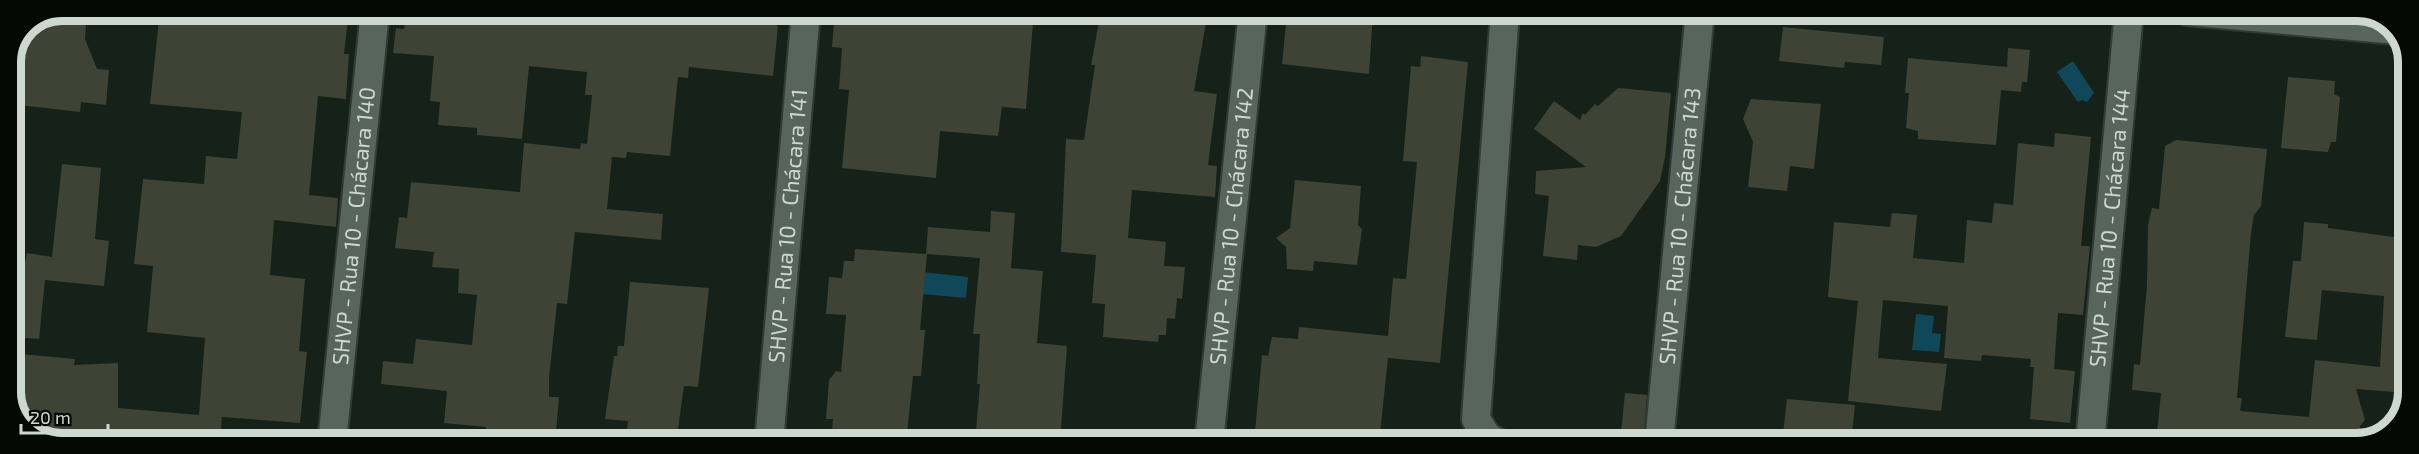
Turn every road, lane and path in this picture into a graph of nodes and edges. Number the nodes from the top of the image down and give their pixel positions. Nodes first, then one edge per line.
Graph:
1 (374, 21) edge
2 (805, 21) edge
3 (1252, 21) edge
4 (1504, 21) edge
5 (1699, 21) edge
6 (2127, 21) edge
7 (2298, 21) edge
8 (2380, 28) edge
9 (333, 433) edge
10 (770, 433) edge
11 (1210, 433) edge
12 (1485, 433) edge
13 (1660, 433) edge
14 (2091, 433) edge

1 - 9 street, SHVP - Rua 10 - Chácara 140
2 - 10 street, SHVP - Rua 10 - Chácara 141
3 - 11 street, SHVP - Rua 10 - Chácara 142
4 - 12 street
5 - 13 street, SHVP - Rua 10 - Chácara 143
6 - 14 street, SHVP - Rua 10 - Chácara 144
7 - 8 street

